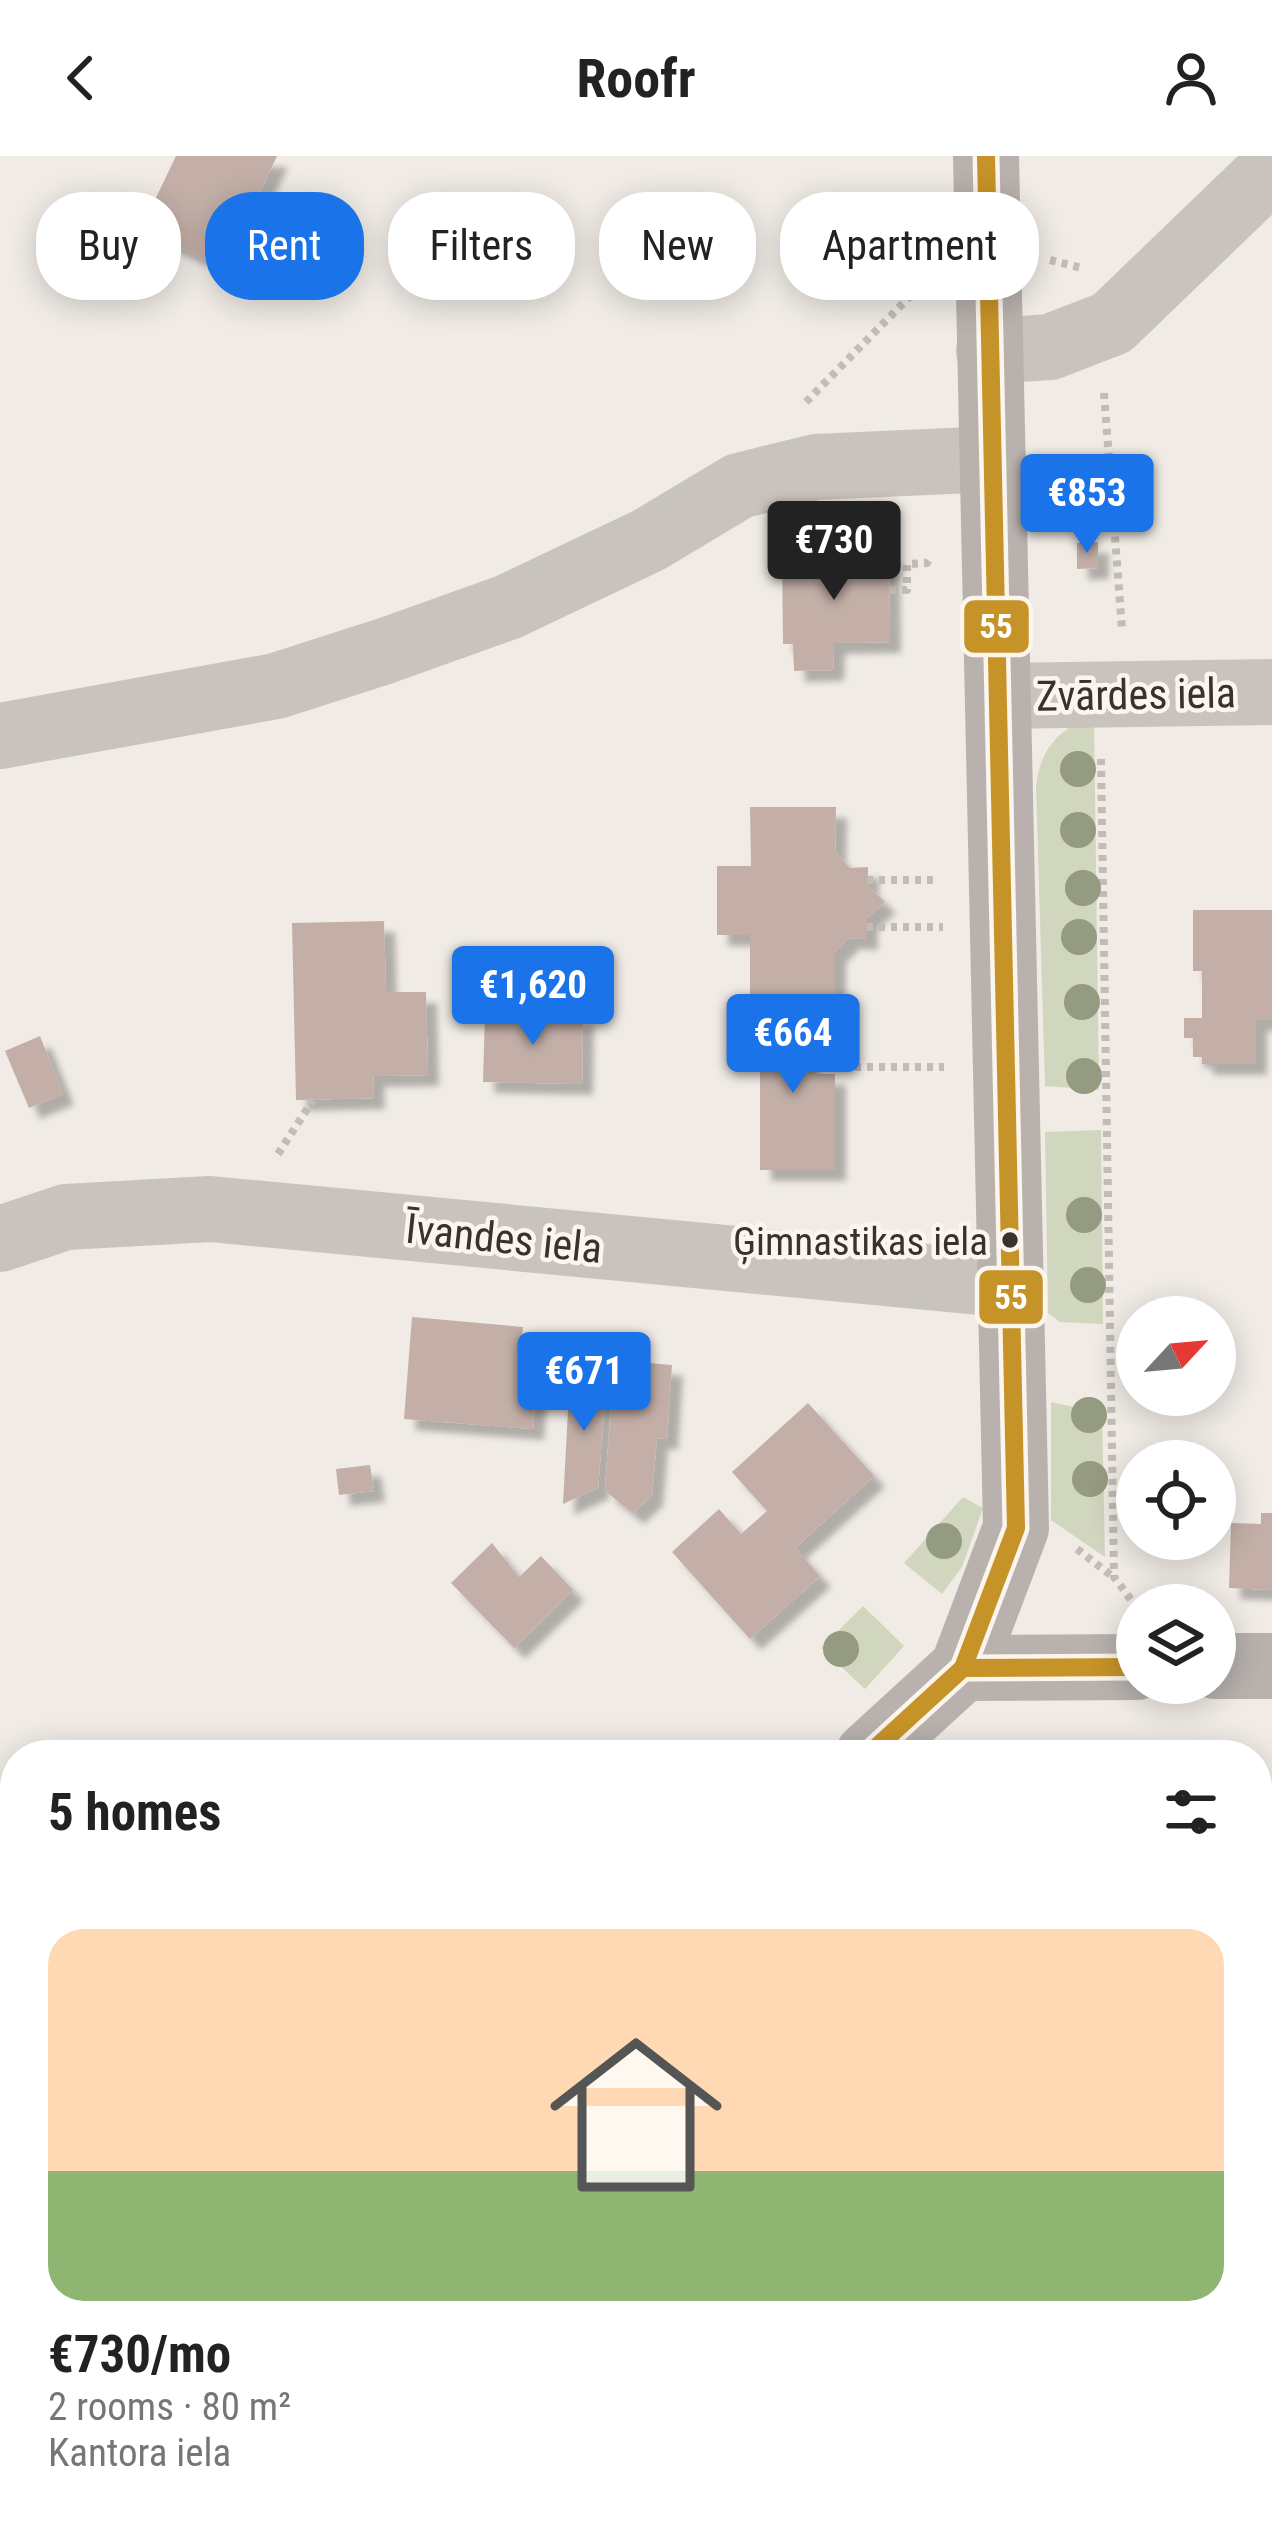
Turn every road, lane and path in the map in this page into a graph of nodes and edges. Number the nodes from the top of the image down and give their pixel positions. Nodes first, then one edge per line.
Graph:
1 (986, 156) edge
2 (1272, 169) edge
3 (907, 300) edge
4 (1097, 332) junction
5 (989, 351) junction
6 (790, 419) dead end
7 (994, 459) junction
8 (938, 546) dead end
9 (890, 590) dead end
10 (1272, 692) edge
11 (1100, 694) junction
12 (1000, 696) junction
13 (0, 736) edge
14 (808, 1066) dead end
15 (1006, 1067) junction
16 (0, 1239) edge
17 (1011, 1285) junction
18 (1119, 1584) edge
19 (1116, 1666) edge
20 (1236, 1666) edge
21 (1272, 1666) edge
22 (963, 1668) junction
23 (884, 1740) edge

1 - 5 main road
2 - 4 street
3 - 6 path
4 - 5 street
4 - 11 path
5 - 7 main road
7 - 12 main road
7 - 13 street
8 - 9 path
10 - 11 street, Zvārdes iela
11 - 12 street, Zvārdes iela
11 - 18 path
12 - 15 main road
14 - 15 path
15 - 17 main road
16 - 17 street, Īvandes iela
17 - 22 main road
19 - 22 main road
20 - 21 main road
22 - 23 main road

